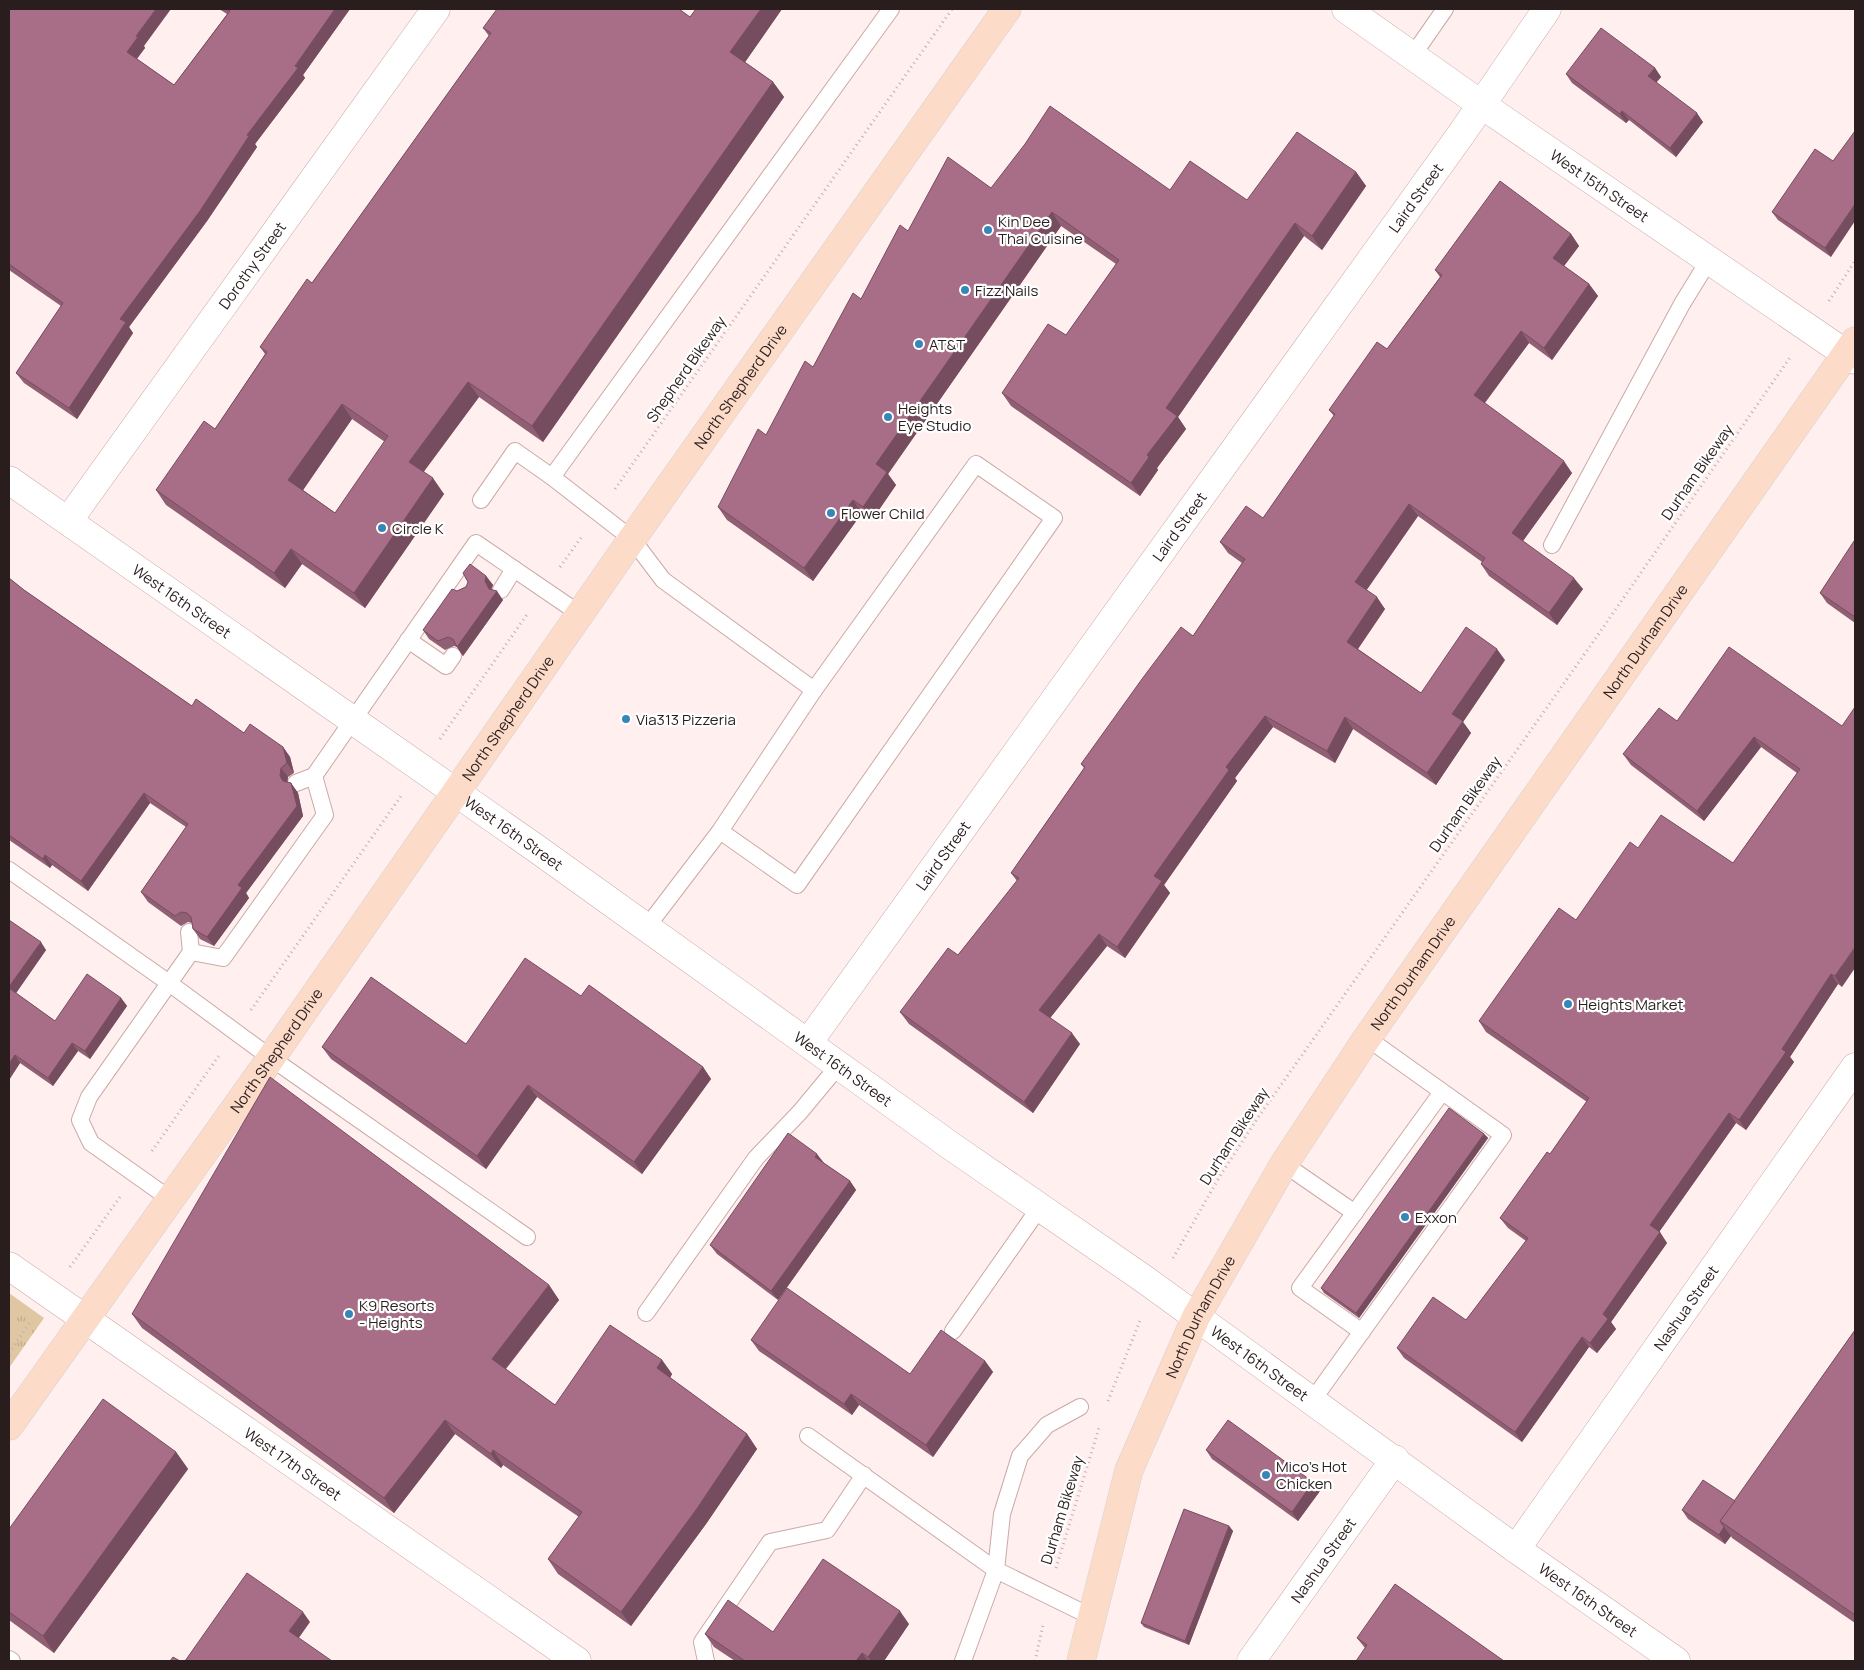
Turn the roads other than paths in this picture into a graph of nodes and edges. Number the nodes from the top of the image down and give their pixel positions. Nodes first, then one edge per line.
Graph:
1 (436, 9) edge
2 (890, 9) edge
3 (1007, 9) edge
4 (1346, 9) edge
5 (1446, 9) edge
6 (1547, 9) edge
7 (1413, 55) junction
8 (1482, 105) junction
9 (1709, 260) junction
10 (1852, 352) edge
11 (552, 477) junction
12 (9, 480) edge
13 (481, 500) dead end
14 (68, 521) junction
15 (632, 539) junction
16 (1552, 545) dead end
17 (514, 569) junction
18 (450, 580) junction
19 (464, 590) edge
20 (500, 590) dead end
21 (580, 614) junction
22 (408, 640) junction
23 (453, 656) edge
24 (814, 690) junction
25 (353, 720) junction
26 (314, 776) junction
27 (296, 783) dead end
28 (457, 792) junction
29 (720, 830) junction
30 (9, 870) edge
31 (646, 928) junction
32 (189, 932) edge
33 (191, 952) junction
34 (169, 983) junction
35 (1368, 1038) junction
36 (808, 1043) junction
37 (271, 1058) junction
38 (839, 1065) junction
39 (1855, 1067) edge
40 (1442, 1092) junction
41 (1284, 1164) junction
42 (170, 1199) junction
43 (1040, 1207) junction
44 (1355, 1213) junction
45 (527, 1237) dead end
46 (9, 1266) edge
47 (646, 1313) dead end
48 (1196, 1317) junction
49 (85, 1318) junction
50 (953, 1331) dead end
51 (1362, 1332) junction
52 (1312, 1401) junction
53 (1080, 1407) dead end
54 (9, 1426) edge
55 (808, 1436) dead end
56 (1395, 1459) junction
57 (864, 1475) junction
58 (1516, 1548) junction
59 (996, 1570) junction
60 (1092, 1617) junction
61 (9, 1659) edge
62 (12, 1661) edge
63 (577, 1661) edge
64 (706, 1661) edge
65 (963, 1661) edge
66 (1081, 1661) edge
67 (1251, 1661) edge
68 (1676, 1661) edge

1 - 14 street, Dorothy Street
2 - 11 lane
3 - 15 main road, North Shepherd Drive
4 - 7 street, West 15th Street
5 - 7 lane
6 - 8 street, Laird Street
7 - 8 street, West 15th Street
8 - 9 street, West 15th Street
8 - 36 street, Laird Street
9 - 10 street, West 15th Street
9 - 16 lane
10 - 35 main road, North Durham Drive
11 - 13 lane
11 - 15 lane
12 - 14 street, West 16th Street
14 - 25 street, West 16th Street
15 - 21 main road, North Shepherd Drive
15 - 24 lane
17 - 18 lane
17 - 20 lane
17 - 21 lane
18 - 19 lane
18 - 22 lane
21 - 28 main road, North Shepherd Drive
22 - 23 lane
22 - 25 lane
24 - 29 lane
24 - 29 lane
25 - 26 lane
25 - 28 street, West 16th Street
26 - 27 lane
26 - 33 lane
28 - 31 street, West 16th Street
28 - 37 main road, North Shepherd Drive
29 - 31 lane
30 - 34 lane
31 - 36 street, West 16th Street
32 - 33 lane
33 - 34 lane
34 - 37 lane
34 - 42 lane
35 - 40 lane
35 - 41 main road, North Durham Drive
36 - 38 street, West 16th Street
37 - 42 main road, North Shepherd Drive
37 - 45 lane
38 - 43 street, West 16th Street
38 - 47 lane
39 - 58 street, Nashua Street
40 - 44 lane
40 - 51 lane
41 - 44 lane
41 - 48 main road, North Durham Drive
42 - 49 main road, North Shepherd Drive
43 - 48 street, West 16th Street
43 - 50 lane
44 - 51 lane
46 - 49 street, West 17th Street
48 - 52 street, West 16th Street
48 - 60 main road, North Durham Drive
49 - 54 main road, North Shepherd Drive
49 - 63 street, West 17th Street
51 - 52 lane
52 - 56 street, West 16th Street
53 - 59 lane
55 - 57 lane
56 - 58 street, West 16th Street
56 - 67 street, Nashua Street
57 - 59 lane
57 - 64 lane
58 - 68 street, West 16th Street
59 - 60 lane
59 - 65 lane
60 - 66 main road, North Durham Drive
61 - 62 lane

